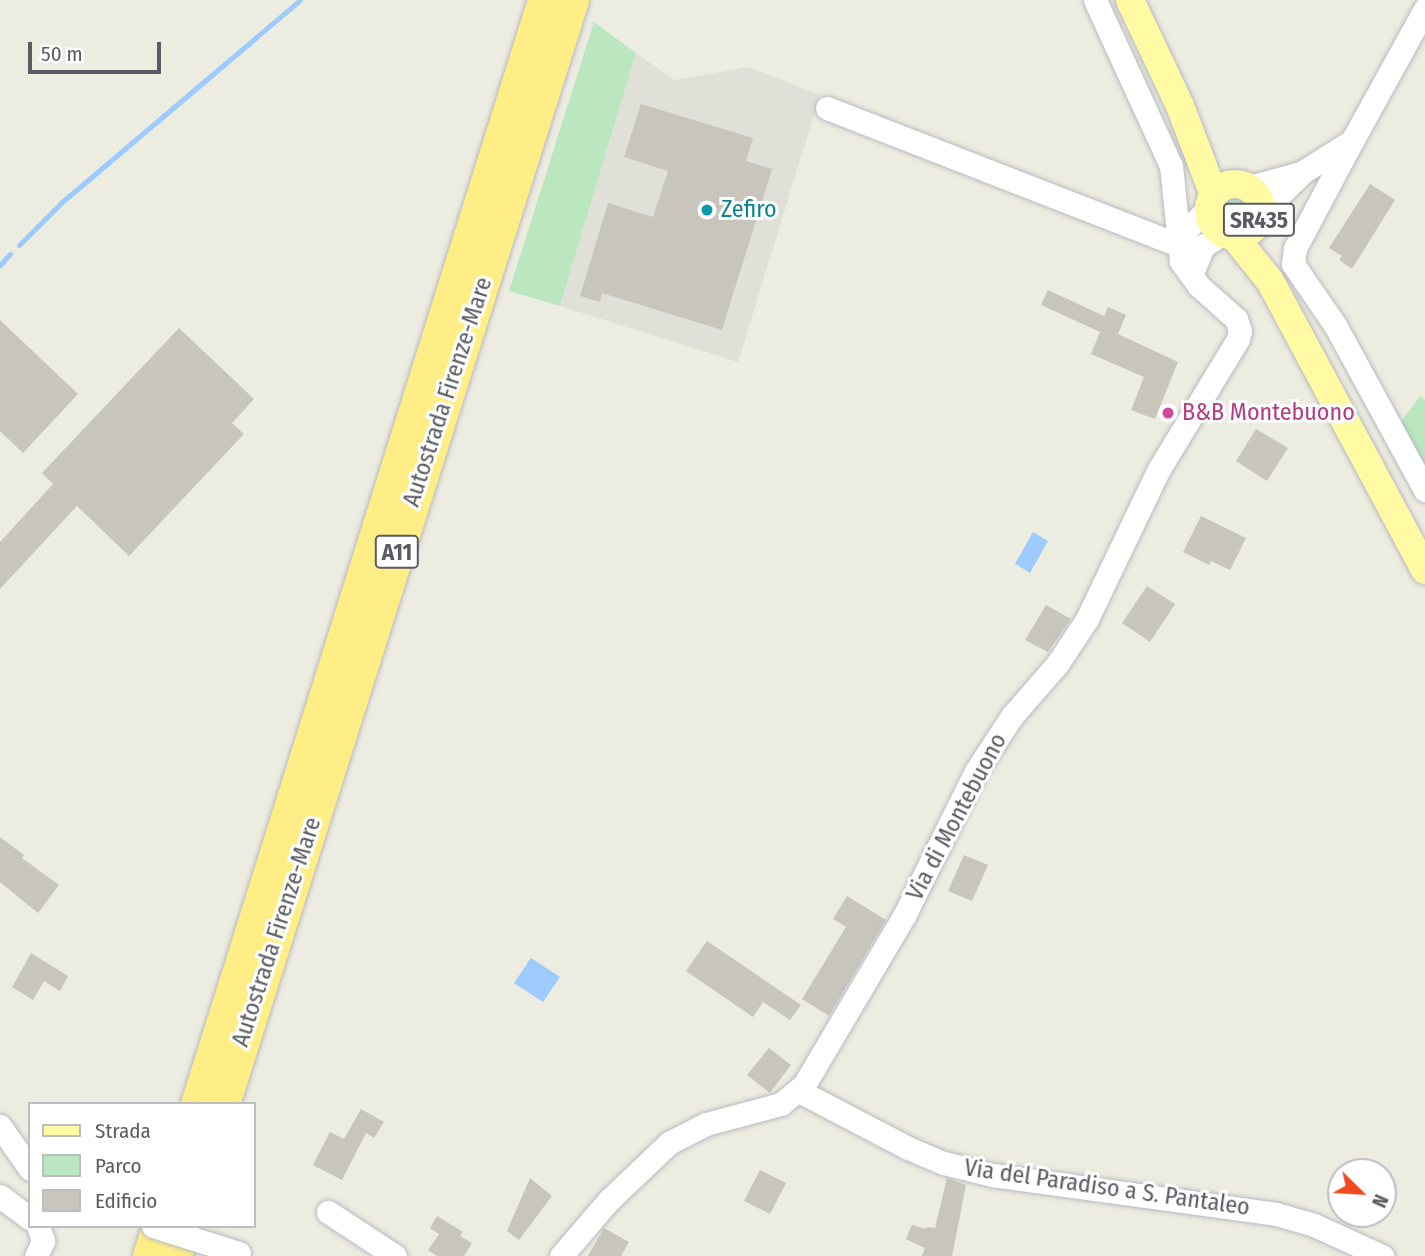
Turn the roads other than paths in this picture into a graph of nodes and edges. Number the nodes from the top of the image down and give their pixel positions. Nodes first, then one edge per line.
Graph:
1 (544, 0) edge
2 (572, 0) edge
3 (1095, 0) edge
4 (1130, 0) edge
5 (1425, 9) edge
6 (827, 108) dead end
7 (1352, 141) junction
8 (1301, 173) junction
9 (1221, 198) junction
10 (1175, 203) junction
11 (1244, 226) junction
12 (1188, 249) junction
13 (1425, 490) edge
14 (1425, 570) edge
15 (800, 1091) junction
16 (198, 1102) edge
17 (224, 1102) edge
18 (0, 1126) edge
19 (28, 1165) edge
20 (0, 1196) edge
21 (328, 1212) dead end
22 (28, 1217) edge
23 (39, 1228) edge
24 (156, 1228) edge
25 (162, 1228) edge
26 (183, 1228) edge
27 (244, 1255) edge
28 (36, 1256) edge
29 (149, 1256) edge
30 (175, 1256) edge
31 (396, 1256) edge
32 (561, 1256) edge
33 (1382, 1256) edge

1 - 16 highway, Autostrada Firenze-Mare / A11
2 - 17 highway, Autostrada Firenze-Mare / A11
3 - 10 street
4 - 9 main road, SR435
5 - 7 street
6 - 12 street
7 - 8 street
7 - 13 street
8 - 9 street
8 - 11 street
9 - 10 street
9 - 11 main road, SR435
9 - 11 main road, SR435
9 - 12 street
10 - 12 street
11 - 12 street
11 - 14 main road
12 - 15 street, Via di Montebuono
15 - 32 street
15 - 33 street, Via del Paradiso a S. Pantaleo
18 - 19 street
20 - 22 street
21 - 31 street
23 - 28 street
24 - 29 highway
25 - 27 street, bridge
26 - 30 highway

